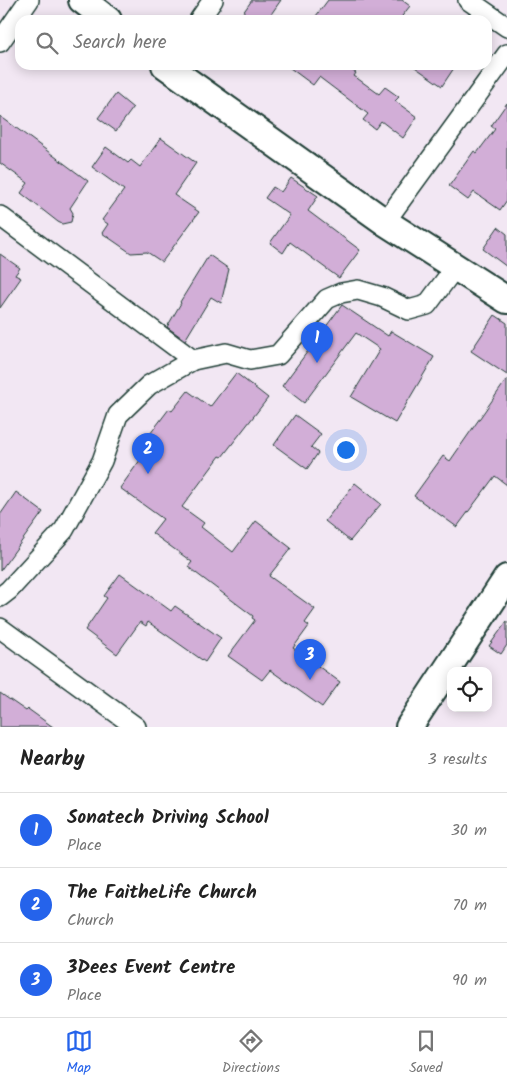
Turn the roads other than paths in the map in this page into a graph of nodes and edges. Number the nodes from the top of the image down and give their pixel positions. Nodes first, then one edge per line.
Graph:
1 (29, 0) edge
2 (82, 0) edge
3 (213, 0) edge
4 (468, 0) edge
5 (19, 15) edge
6 (102, 15) edge
7 (202, 15) edge
8 (490, 15) edge
9 (492, 17) edge
10 (15, 20) edge
11 (507, 27) edge
12 (0, 42) edge
13 (507, 54) edge
14 (173, 70) edge
15 (0, 216) edge
16 (385, 222) junction
17 (456, 266) junction
18 (507, 300) edge
19 (193, 360) junction
20 (507, 578) edge
21 (0, 597) edge
22 (0, 628) edge
23 (418, 724) edge
24 (136, 727) edge

1 - 5 street
2 - 6 street
3 - 7 street
4 - 8 street
9 - 11 street
10 - 12 street
13 - 16 street
14 - 16 street
15 - 19 street
16 - 17 street
17 - 18 street
17 - 19 street
19 - 21 street
20 - 23 street
22 - 24 street

